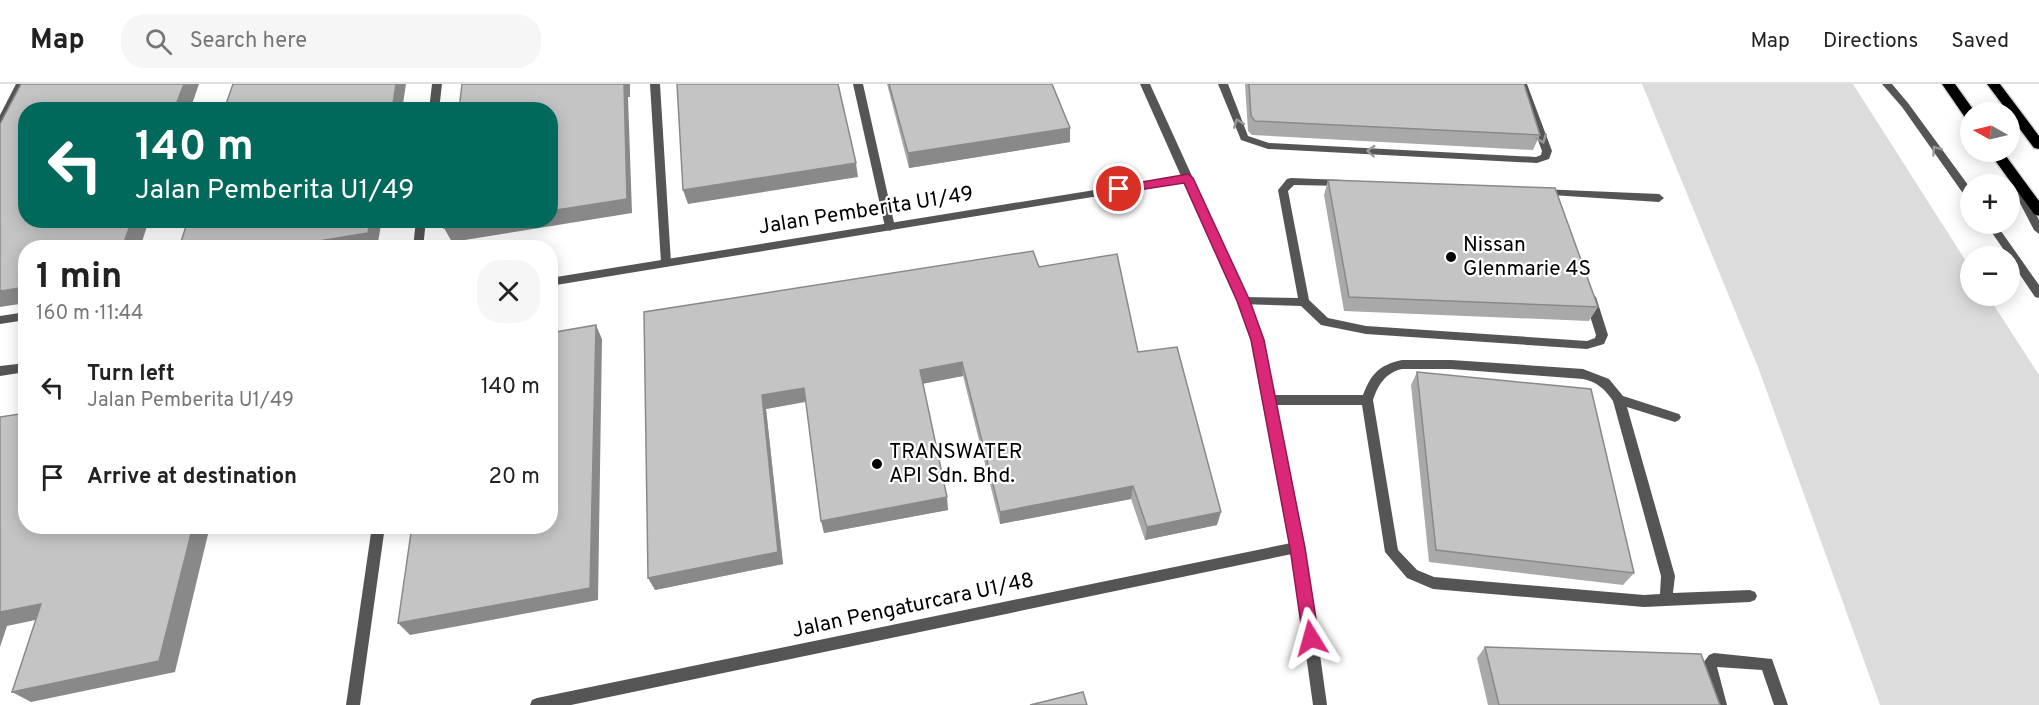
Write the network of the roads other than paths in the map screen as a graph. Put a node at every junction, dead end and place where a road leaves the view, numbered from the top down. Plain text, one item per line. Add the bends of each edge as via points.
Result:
1 (21, 84) edge
2 (437, 84) edge
3 (655, 84) edge
4 (858, 84) edge
5 (1145, 84) edge
6 (1223, 84) edge
7 (1522, 84) edge
8 (1887, 84) edge
9 (1948, 84) edge
10 (1993, 84) edge
11 (435, 102) edge
12 (1961, 102) edge
13 (0, 124) edge
14 (2039, 145) edge
15 (2003, 162) edge
16 (2004, 162) edge
17 (1188, 178) junction
18 (1960, 182) edge
19 (1359, 184) edge
20 (1532, 192) edge
21 (1659, 198) dead end
22 (2039, 211) edge
23 (890, 227) junction
24 (2039, 230) edge
25 (1998, 234) edge
26 (666, 263) junction
27 (1584, 280) edge
28 (558, 281) edge
29 (2039, 294) edge
30 (1244, 301) junction
31 (1304, 302) junction
32 (18, 317) edge
33 (0, 320) edge
34 (18, 368) edge
35 (0, 371) edge
36 (1269, 400) junction
37 (1367, 400) junction
38 (1619, 400) junction
39 (1675, 417) dead end
40 (378, 534) edge
41 (1298, 548) junction
42 (1750, 596) dead end
43 (1666, 600) junction
44 (353, 705) edge
45 (537, 705) edge
46 (1320, 705) edge
47 (1720, 705) edge
48 (1781, 705) edge

1 - 13 street
2 - 11 street
3 - 26 street
4 - 23 street
5 - 17 street
7 -> 6 street via 1547,151 1545,157 1537,160 1255,144 1244,138
18 -> 8 street
9 - 12 highway
10 - 14 highway
15 - 24 street
16 - 22 highway
17 - 23 street, Jalan Pemberita U1/49
17 - 30 street
19 - 31 street via 1291,181 1283,190
20 - 21 street via 1556,198
23 - 26 street, Jalan Pemberita U1/49
25 - 29 street
26 - 28 street, Jalan Pemberita U1/49
27 - 31 street via 1602,335 1600,342 1587,345 1366,330 1325,322
30 - 31 street
30 - 36 street via 1258,340
32 - 33 street
34 - 35 street
36 - 37 street
36 - 41 street
37 - 38 street via 1373,380 1392,366 1429,364 1600,377 1609,383
37 - 43 street via 1392,552 1412,574 1432,583 1644,602
38 - 39 street
38 - 43 street via 1668,576
40 - 44 street
41 - 45 street, Jalan Pengaturcara U1/48
41 - 46 street
42 - 43 street
47 - 48 street via 1708,666 1714,660 1767,664

